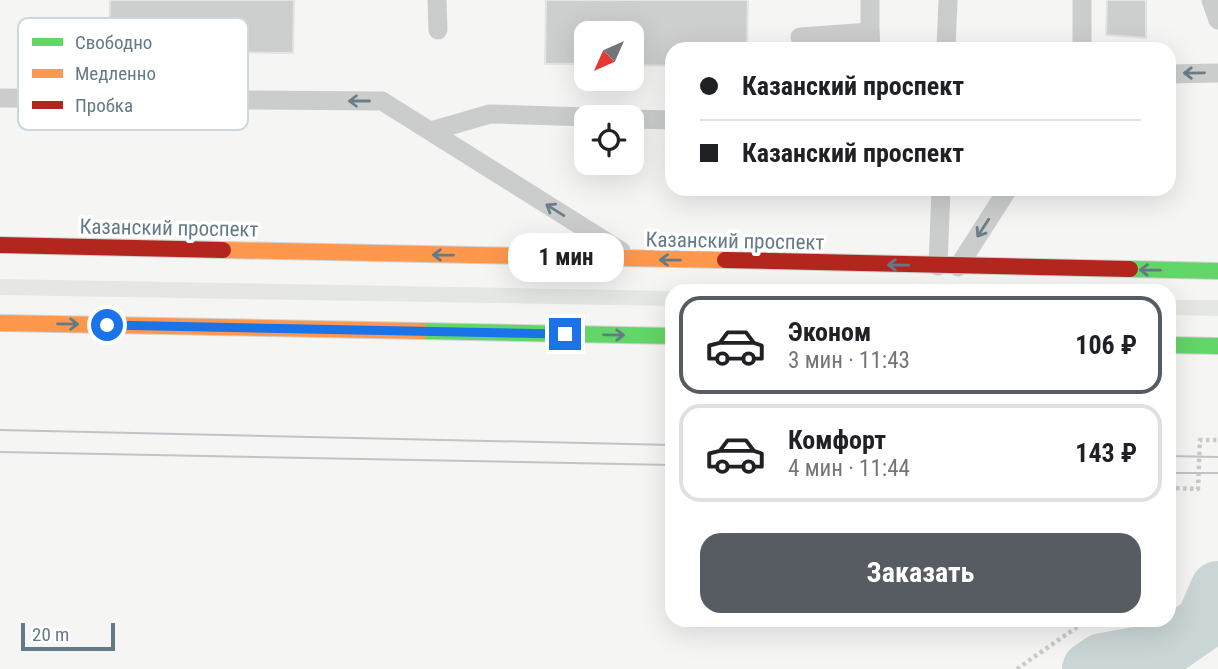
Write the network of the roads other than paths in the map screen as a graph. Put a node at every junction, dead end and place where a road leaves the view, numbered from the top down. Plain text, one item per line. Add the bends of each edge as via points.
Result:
1 (437, 0) edge
2 (870, 0) edge
3 (948, 0) edge
4 (1082, 0) edge
5 (1211, 0) edge
6 (1218, 20) edge
7 (438, 30) dead end
8 (800, 37) dead end
9 (870, 41) edge
10 (946, 42) edge
11 (1082, 42) edge
12 (1218, 73) edge
13 (1176, 74) edge
14 (0, 98) edge
15 (18, 98) edge
16 (248, 100) edge
17 (574, 117) edge
18 (644, 119) edge
19 (665, 120) edge
20 (431, 131) junction
21 (941, 196) edge
22 (1004, 196) edge
23 (0, 245) edge
24 (634, 259) junction
25 (938, 266) junction
26 (958, 267) junction
27 (1218, 271) edge
28 (0, 323) edge
29 (665, 336) edge
30 (1176, 345) edge
31 (1218, 346) edge

1 - 7 lane
2 - 9 lane
3 - 10 lane
4 - 11 lane
5 - 6 lane
8 - 9 lane
12 -> 13 lane
15 -> 14 lane
20 -> 16 lane via 382,101
17 - 20 lane via 490,114
18 - 19 lane
24 -> 20 lane
21 - 25 lane
22 -> 26 lane
24 -> 23 main road, Казанский проспект
25 -> 24 main road, Казанский проспект
25 - 26 main road, Казанский проспект
27 -> 26 main road, Казанский проспект
28 -> 29 main road
30 - 31 main road

